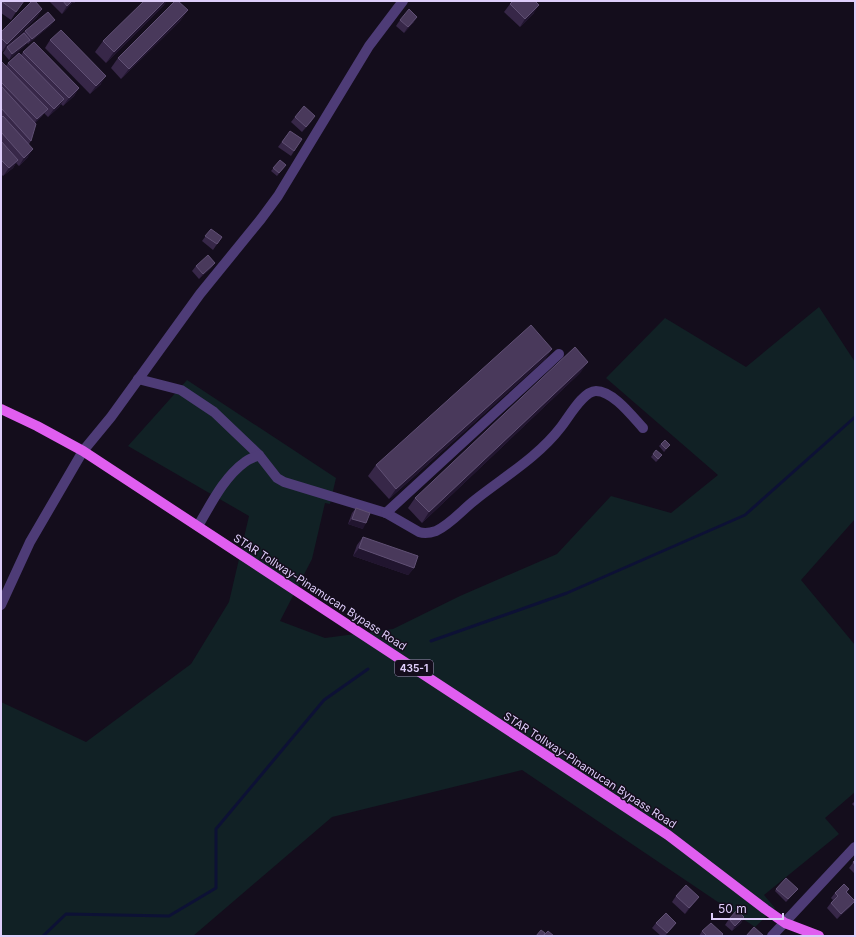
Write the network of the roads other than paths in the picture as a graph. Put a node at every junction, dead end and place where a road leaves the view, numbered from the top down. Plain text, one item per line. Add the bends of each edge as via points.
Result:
1 (403, 1) edge
2 (559, 354) dead end
3 (138, 379) junction
4 (1, 409) edge
5 (643, 428) dead end
6 (83, 451) junction
7 (259, 455) junction
8 (386, 513) junction
9 (198, 526) junction
10 (1, 605) edge
11 (855, 847) edge
12 (785, 922) junction
13 (772, 936) edge
14 (819, 936) edge

1 - 3 street via 369,46 278,196 200,294
2 - 8 street
3 - 6 street
3 - 7 street via 181,390 214,412
4 - 6 main road, STAR Tollway-Pinamucan Bypass Road / 435-1
5 - 8 street via 615,399 603,392 593,391 584,396 560,429 541,448 442,527 424,534
6 - 9 main road, STAR Tollway-Pinamucan Bypass Road / 435-1
6 - 10 street via 30,542
7 - 8 street via 284,482
7 - 9 street via 246,461 234,472
9 - 12 main road, STAR Tollway-Pinamucan Bypass Road / 435-1 via 668,835
11 - 12 street
12 - 13 street
12 - 14 main road, STAR Tollway-Pinamucan Bypass Road / 435-1

